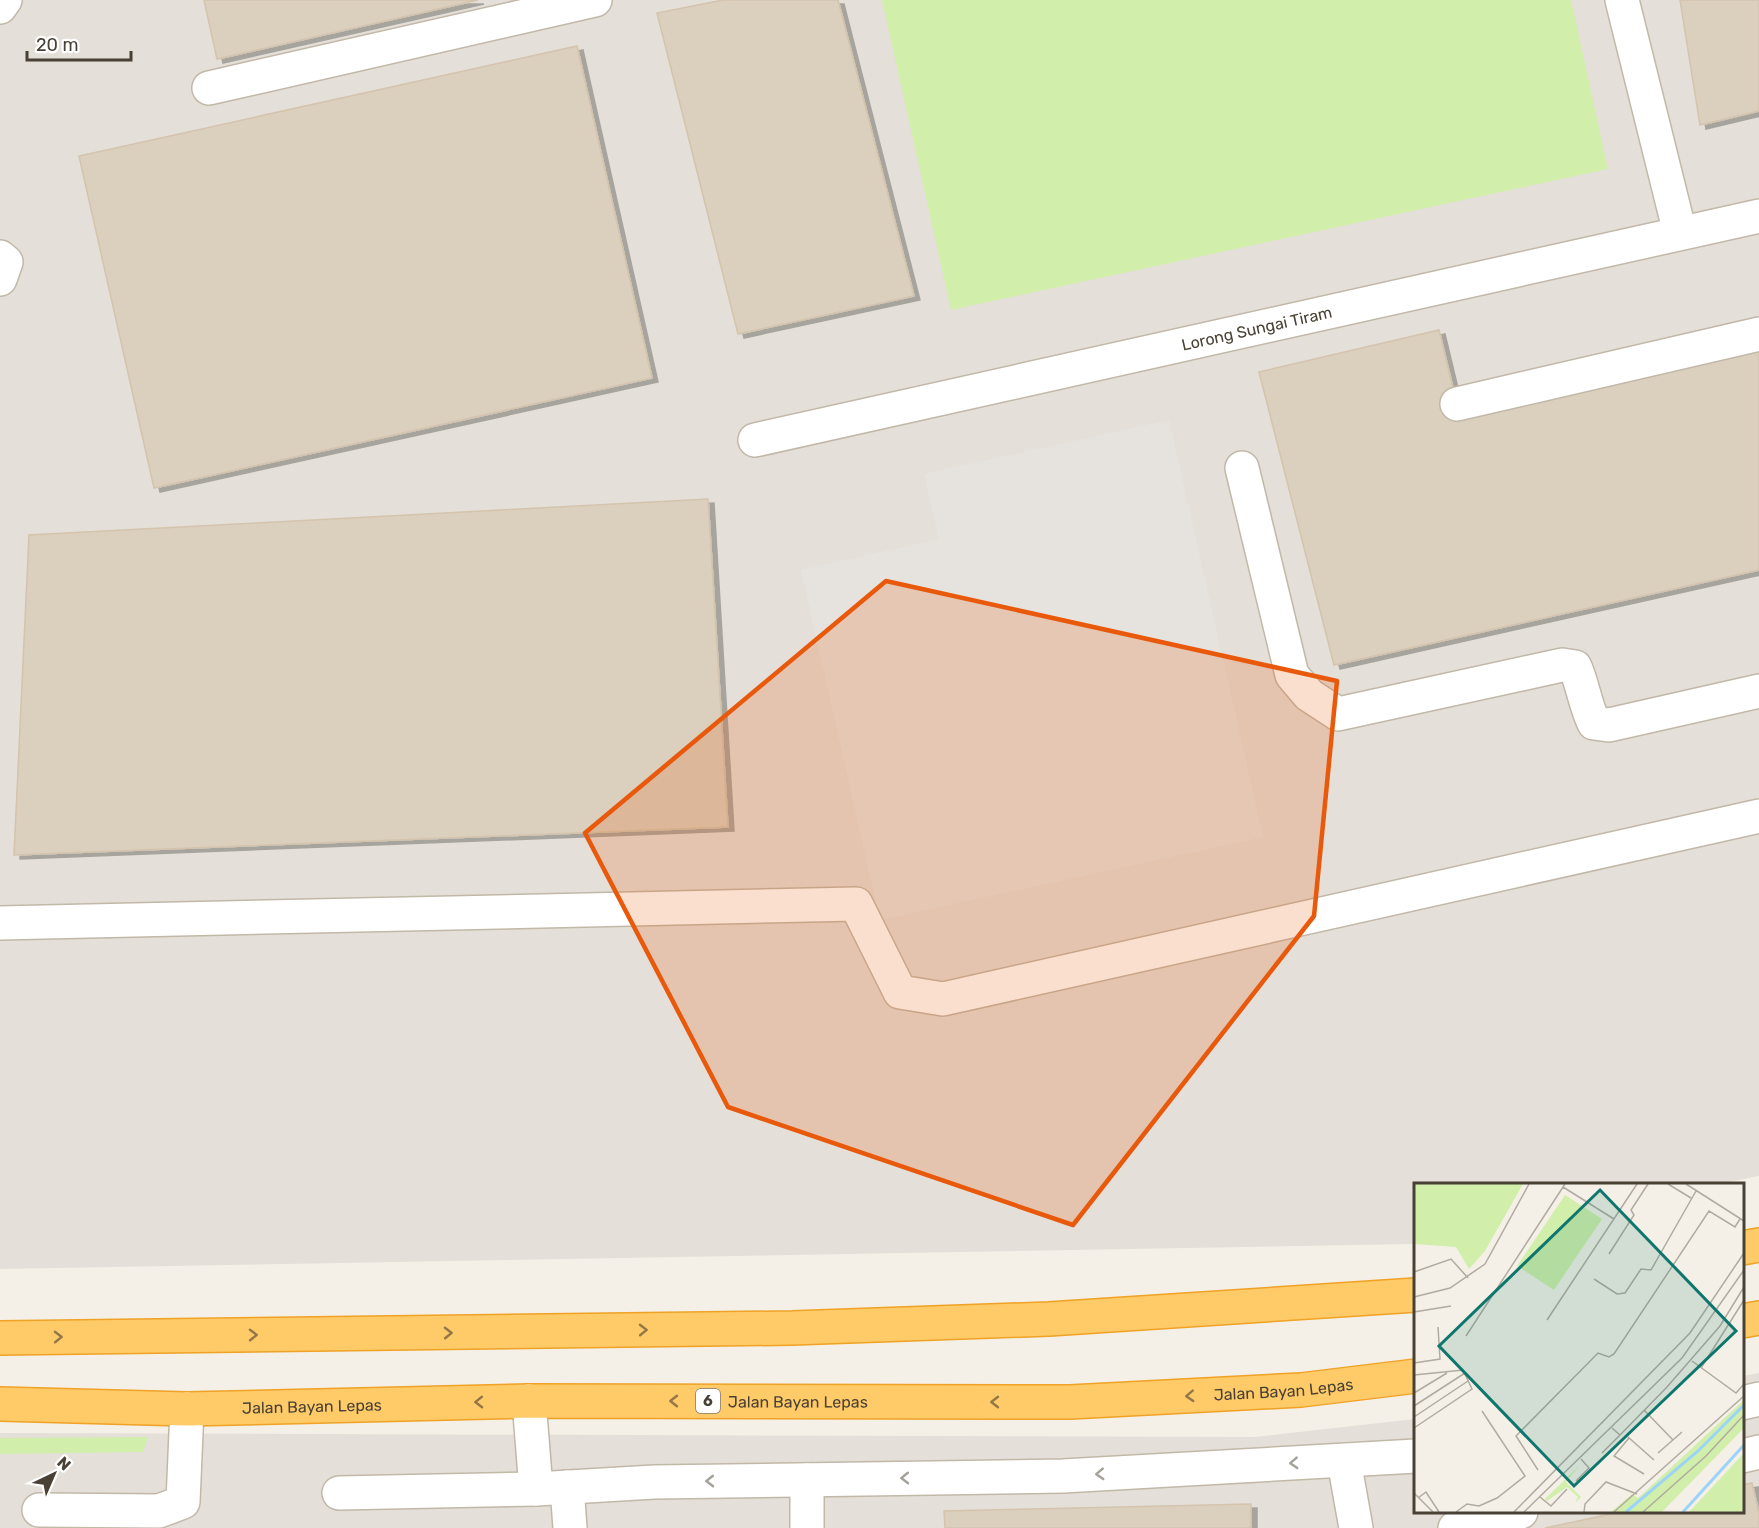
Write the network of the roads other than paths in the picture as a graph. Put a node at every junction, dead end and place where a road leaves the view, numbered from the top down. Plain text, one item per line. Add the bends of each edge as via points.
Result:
1 (5, 0) edge
2 (595, 0) edge
3 (1622, 0) edge
4 (0, 7) edge
5 (209, 88) dead end
6 (1759, 216) edge
7 (1680, 233) junction
8 (0, 257) edge
9 (0, 279) edge
10 (1759, 334) edge
11 (1457, 405) dead end
12 (755, 440) dead end
13 (1242, 468) dead end
14 (1759, 691) edge
15 (1759, 816) edge
16 (0, 924) edge
17 (1759, 1245) edge
18 (1744, 1248) edge
19 (1414, 1295) edge
20 (1759, 1318) edge
21 (1744, 1322) edge
22 (0, 1338) edge
23 (1414, 1376) edge
24 (1759, 1399) edge
25 (529, 1401) junction
26 (1744, 1403) edge
27 (0, 1404) edge
28 (188, 1409) junction
29 (1759, 1452) edge
30 (1414, 1456) edge
31 (1744, 1456) edge
32 (1344, 1461) junction
33 (807, 1480) junction
34 (551, 1488) junction
35 (339, 1493) dead end
36 (39, 1510) dead end
37 (1517, 1513) edge
38 (570, 1528) edge
39 (807, 1528) edge
40 (1356, 1528) edge
41 (1455, 1528) edge

1 - 4 street
2 - 5 street
3 - 7 street
6 - 7 street, Lorong Sungai Tiram
7 - 12 street, Lorong Sungai Tiram
8 - 9 street via 6,262
10 - 11 street
13 - 14 street via 1292,675 1308,695 1338,714 1562,664 1575,667 1594,723 1609,725
15 - 16 street via 943,999 900,992 856,904
17 - 18 highway
22 -> 19 highway via 804,1327 1049,1319
20 - 21 highway
23 -> 25 highway, Jalan Bayan Lepas / 6 via 1301,1390 1070,1402
24 - 26 street
25 -> 28 highway, Jalan Bayan Lepas / 6
25 - 34 street
27 - 28 highway, Jalan Bayan Lepas / 6
28 - 36 street via 183,1502 159,1511
29 - 31 street
30 - 32 street
32 -> 33 street via 1063,1476
32 - 40 street
33 -> 34 street
33 - 39 street
34 - 35 street
34 - 38 street
37 - 41 street

